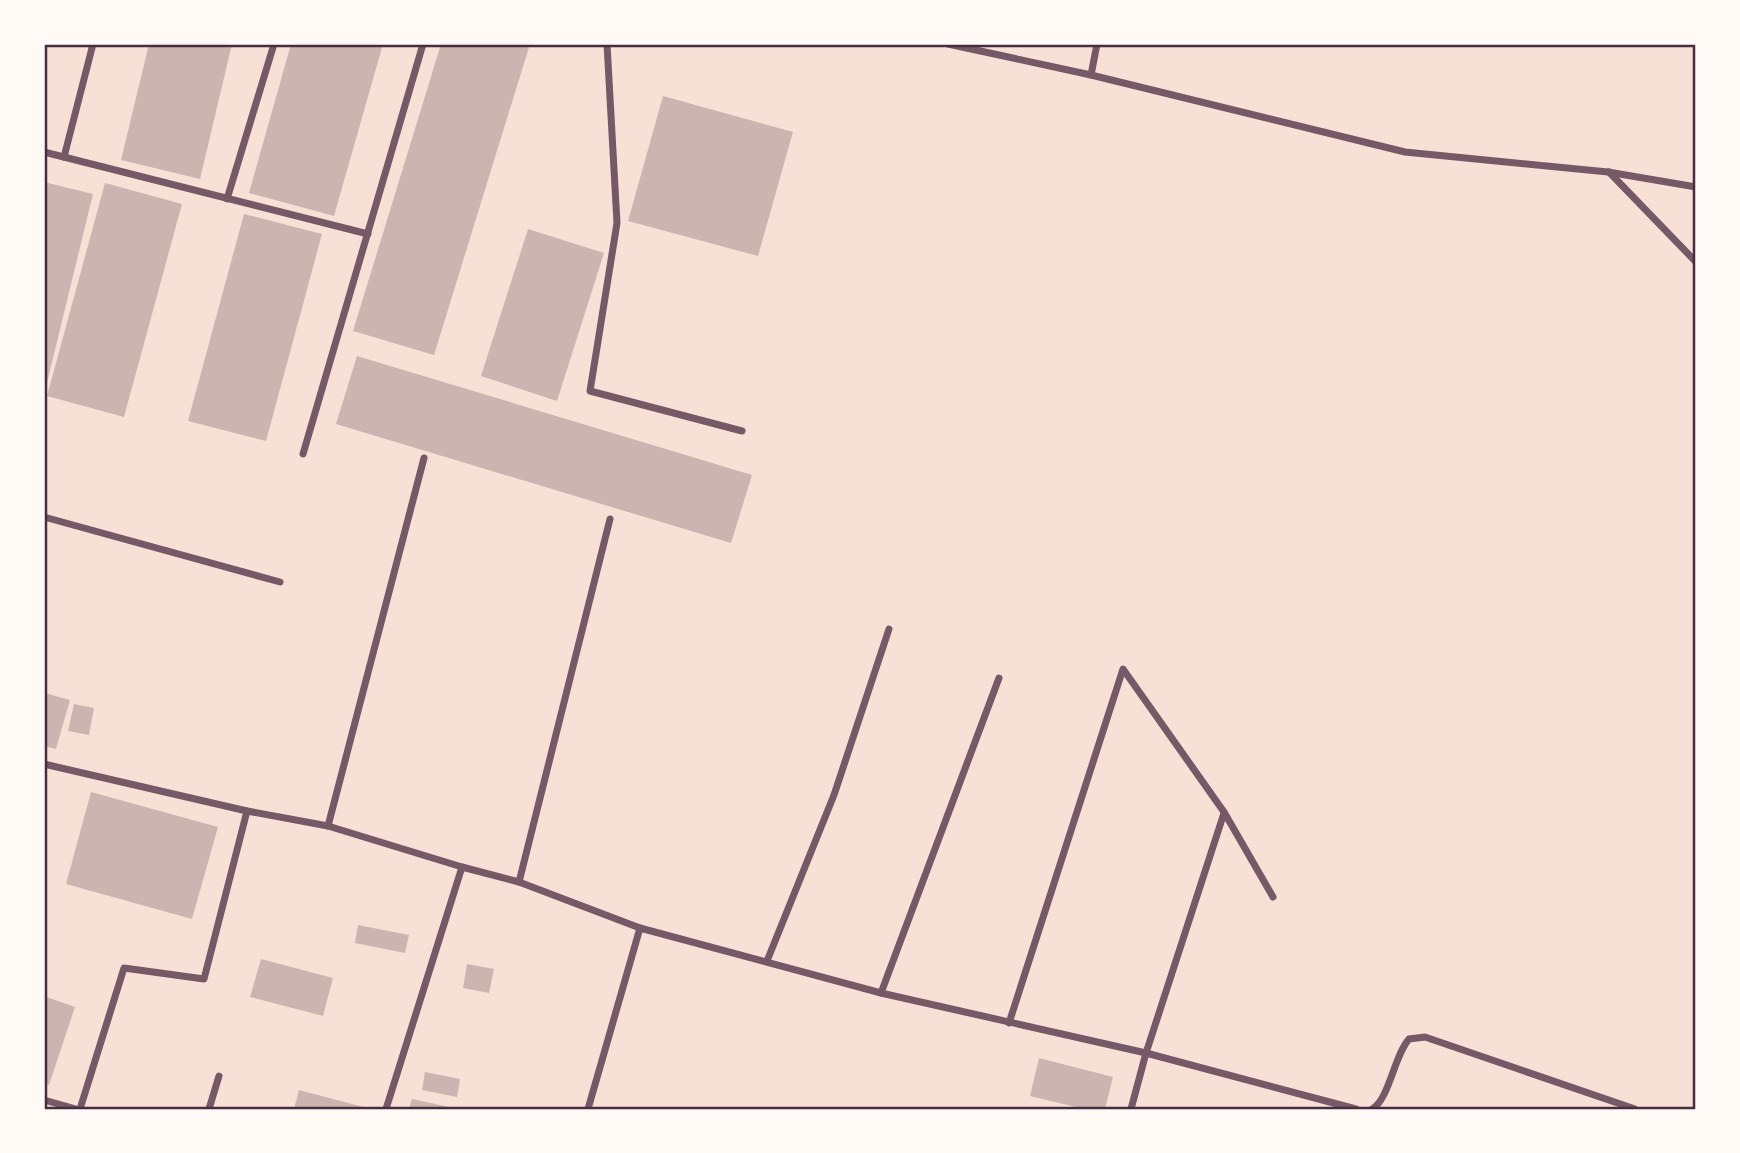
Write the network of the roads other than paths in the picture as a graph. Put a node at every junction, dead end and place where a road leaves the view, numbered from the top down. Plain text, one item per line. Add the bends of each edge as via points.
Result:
1 (93, 44) edge
2 (274, 44) edge
3 (423, 44) edge
4 (607, 44) edge
5 (948, 44) edge
6 (1097, 44) edge
7 (1091, 75) junction
8 (44, 152) edge
9 (64, 158) junction
10 (1608, 172) junction
11 (1696, 187) edge
12 (227, 199) junction
13 (368, 234) junction
14 (1696, 262) edge
15 (742, 431) dead end
16 (303, 454) dead end
17 (424, 458) dead end
18 (44, 517) edge
19 (610, 519) dead end
20 (280, 582) dead end
21 (889, 629) dead end
22 (999, 678) dead end
23 (44, 764) edge
24 (247, 811) junction
25 (1224, 812) junction
26 (328, 826) junction
27 (462, 867) junction
28 (519, 882) junction
29 (1273, 897) dead end
30 (640, 928) junction
31 (767, 961) junction
32 (881, 993) junction
33 (1009, 1023) junction
34 (1146, 1053) junction
35 (219, 1076) dead end
36 (44, 1100) edge
37 (78, 1109) edge
38 (209, 1109) edge
39 (386, 1109) edge
40 (588, 1109) edge
41 (1131, 1109) edge
42 (1356, 1109) edge
43 (1371, 1109) edge
44 (1634, 1109) edge

1 - 9 street
2 - 12 street
3 - 13 street
4 - 15 street via 617,223 590,391
5 - 7 street
6 - 7 street
7 - 10 street via 1405,152
8 - 9 street
9 - 12 street
10 - 11 street
10 - 14 street
12 - 13 street
13 - 16 street
17 - 26 street
18 - 20 street
19 - 28 street
21 - 31 street via 834,795
22 - 32 street
23 - 24 street
24 - 26 street
24 - 37 street via 204,979 124,968
25 - 29 street
25 - 33 street via 1122,669
25 - 34 street
26 - 27 street
27 - 28 street
27 - 39 street
28 - 30 street
30 - 31 street
30 - 40 street
31 - 32 street
32 - 33 street
33 - 34 street
34 - 41 street
34 - 42 street
35 - 38 street
36 - 37 street
43 - 44 street via 1381,1101 1401,1048 1409,1038 1425,1037

